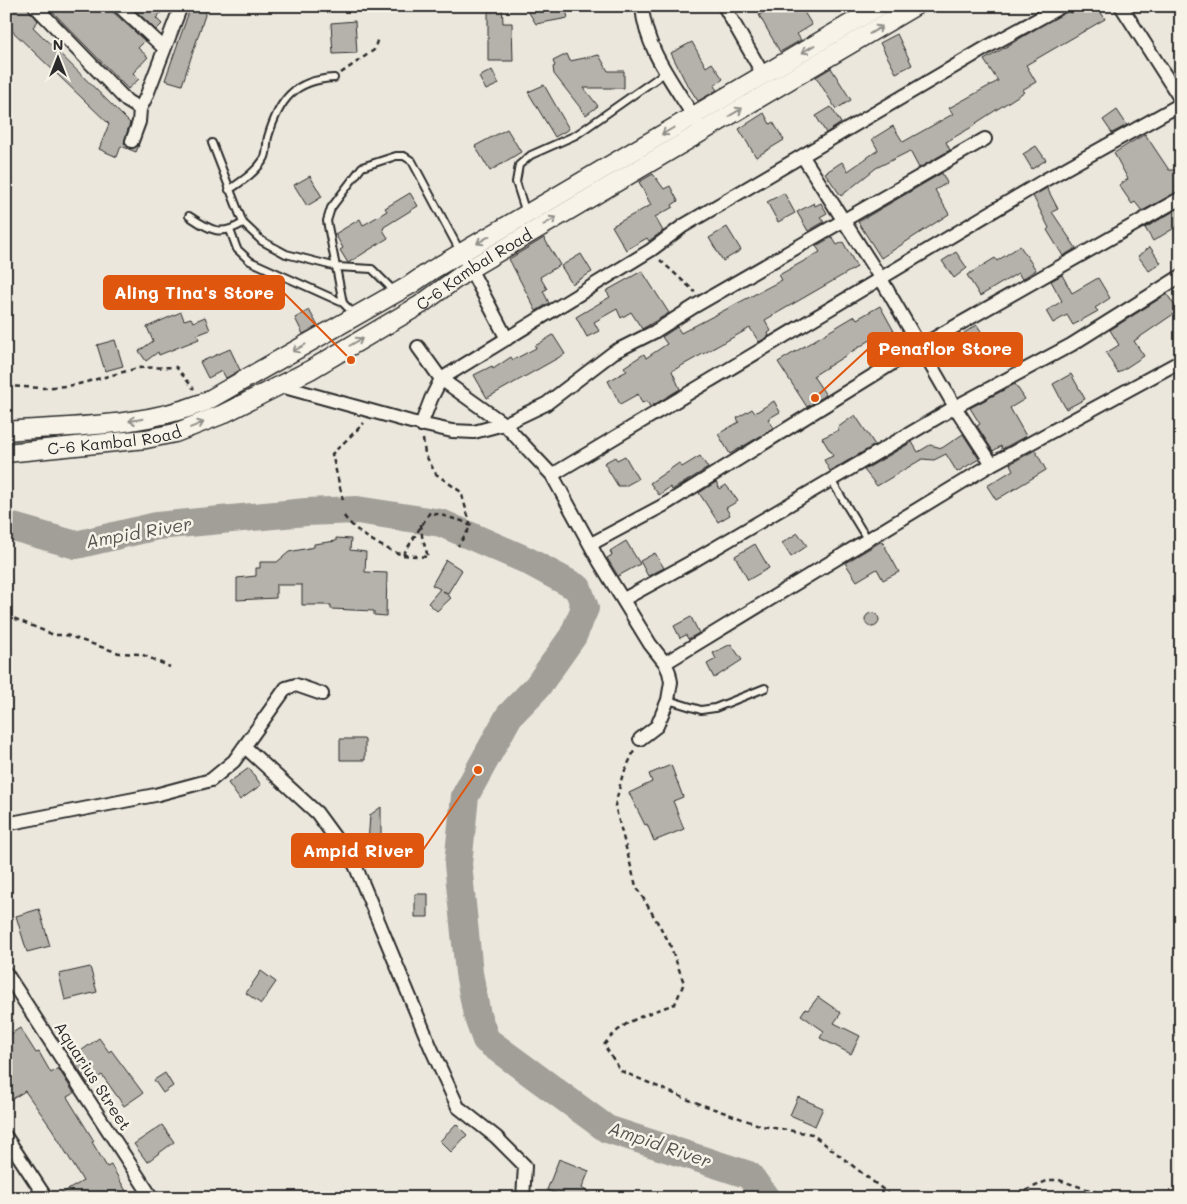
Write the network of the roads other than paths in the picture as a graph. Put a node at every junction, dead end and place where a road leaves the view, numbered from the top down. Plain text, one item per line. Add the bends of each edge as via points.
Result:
1 (35, 6) edge
2 (119, 6) edge
3 (181, 6) edge
4 (642, 6) edge
5 (724, 6) edge
6 (916, 6) edge
7 (1062, 6) edge
8 (1121, 6) edge
9 (874, 8) edge
10 (164, 48) junction
11 (666, 72) junction
12 (764, 76) junction
13 (334, 78) road end
14 (1181, 100) edge
15 (1181, 104) edge
16 (140, 109) junction
17 (694, 116) junction
18 (703, 132) junction
19 (984, 139) dead end
20 (132, 141) dead end
21 (212, 144) dead end
22 (803, 157) junction
23 (230, 190) junction
24 (1181, 198) edge
25 (526, 214) junction
26 (189, 216) dead end
27 (845, 221) junction
28 (243, 222) junction
29 (230, 230) junction
30 (461, 253) junction
31 (337, 266) junction
32 (470, 268) junction
33 (1181, 276) edge
34 (881, 279) junction
35 (396, 293) junction
36 (343, 303) junction
37 (357, 316) junction
38 (507, 339) junction
39 (418, 347) dead end
40 (919, 347) junction
41 (1181, 361) edge
42 (441, 379) junction
43 (277, 385) junction
44 (955, 407) junction
45 (504, 424) junction
46 (421, 425) junction
47 (8, 431) edge
48 (9, 453) edge
49 (992, 464) junction
50 (552, 475) junction
51 (831, 480) junction
52 (867, 539) junction
53 (590, 544) junction
54 (624, 599) junction
55 (665, 663) junction
56 (765, 688) dead end
57 (322, 694) dead end
58 (668, 700) junction
59 (640, 739) road end
60 (245, 746) junction
61 (6, 824) edge
62 (6, 973) edge
63 (6, 1137) edge
64 (46, 1198) edge
65 (152, 1198) edge
66 (523, 1198) edge

1 - 16 street via 127,101
2 - 10 street
3 - 10 street
4 - 11 street via 646,34
5 - 12 street
18 -> 6 main road, C-6 Kambal Road
7 - 22 street
8 - 14 street
9 -> 12 main road, C-6 Kambal Road
10 - 16 street
11 - 17 street
11 - 25 lane via 576,135 531,155 520,165 516,182
12 - 17 main road, C-6 Kambal Road
13 - 23 lane via 304,83 285,97 273,123 265,157 253,173
15 - 34 street via 1045,180
16 - 20 street
17 - 18 street
17 -> 25 main road, C-6 Kambal Road
32 -> 18 main road, C-6 Kambal Road
19 - 27 street
21 - 23 lane
22 - 27 street
22 - 38 street via 683,226 651,250
23 - 28 lane
24 - 40 street
25 -> 30 main road, C-6 Kambal Road
26 - 29 lane via 210,230
27 - 34 street
27 - 45 street via 614,352 546,404
28 - 29 lane
28 - 31 lane via 273,248
29 - 36 lane via 237,249 250,261
30 - 31 lane via 412,161 396,156 362,166 331,208 328,227
30 - 32 street
30 - 35 main road, C-6 Kambal Road
31 - 35 lane via 372,269
31 - 36 lane
32 - 38 street
43 -> 32 main road, C-6 Kambal Road via 310,370 420,305
33 - 44 street via 1071,345
34 - 40 street
34 - 50 street
35 - 37 main road, C-6 Kambal Road
36 - 37 lane
37 -> 47 main road, C-6 Kambal Road via 205,402 183,411 132,421
38 - 42 street
39 - 42 street
40 - 44 street
40 - 53 street via 664,505
41 - 49 street
42 - 45 street
42 - 46 street
43 - 46 street
48 -> 43 main road, C-6 Kambal Road via 175,433 221,415
44 - 49 street
44 - 51 street
45 - 46 street via 474,432
45 - 50 street
49 - 52 street
50 - 53 street
51 - 52 lane
51 - 54 street
52 - 55 street
53 - 54 street
54 - 55 street
55 - 58 street via 671,682
56 - 58 lane via 715,708 701,710
57 - 60 street via 296,685 286,688
58 - 59 street via 657,726
60 - 61 street via 234,761 211,780 155,795
60 - 66 street via 317,813 355,865 458,1107 525,1166
62 - 65 street, Aquarius Street
63 - 64 street

